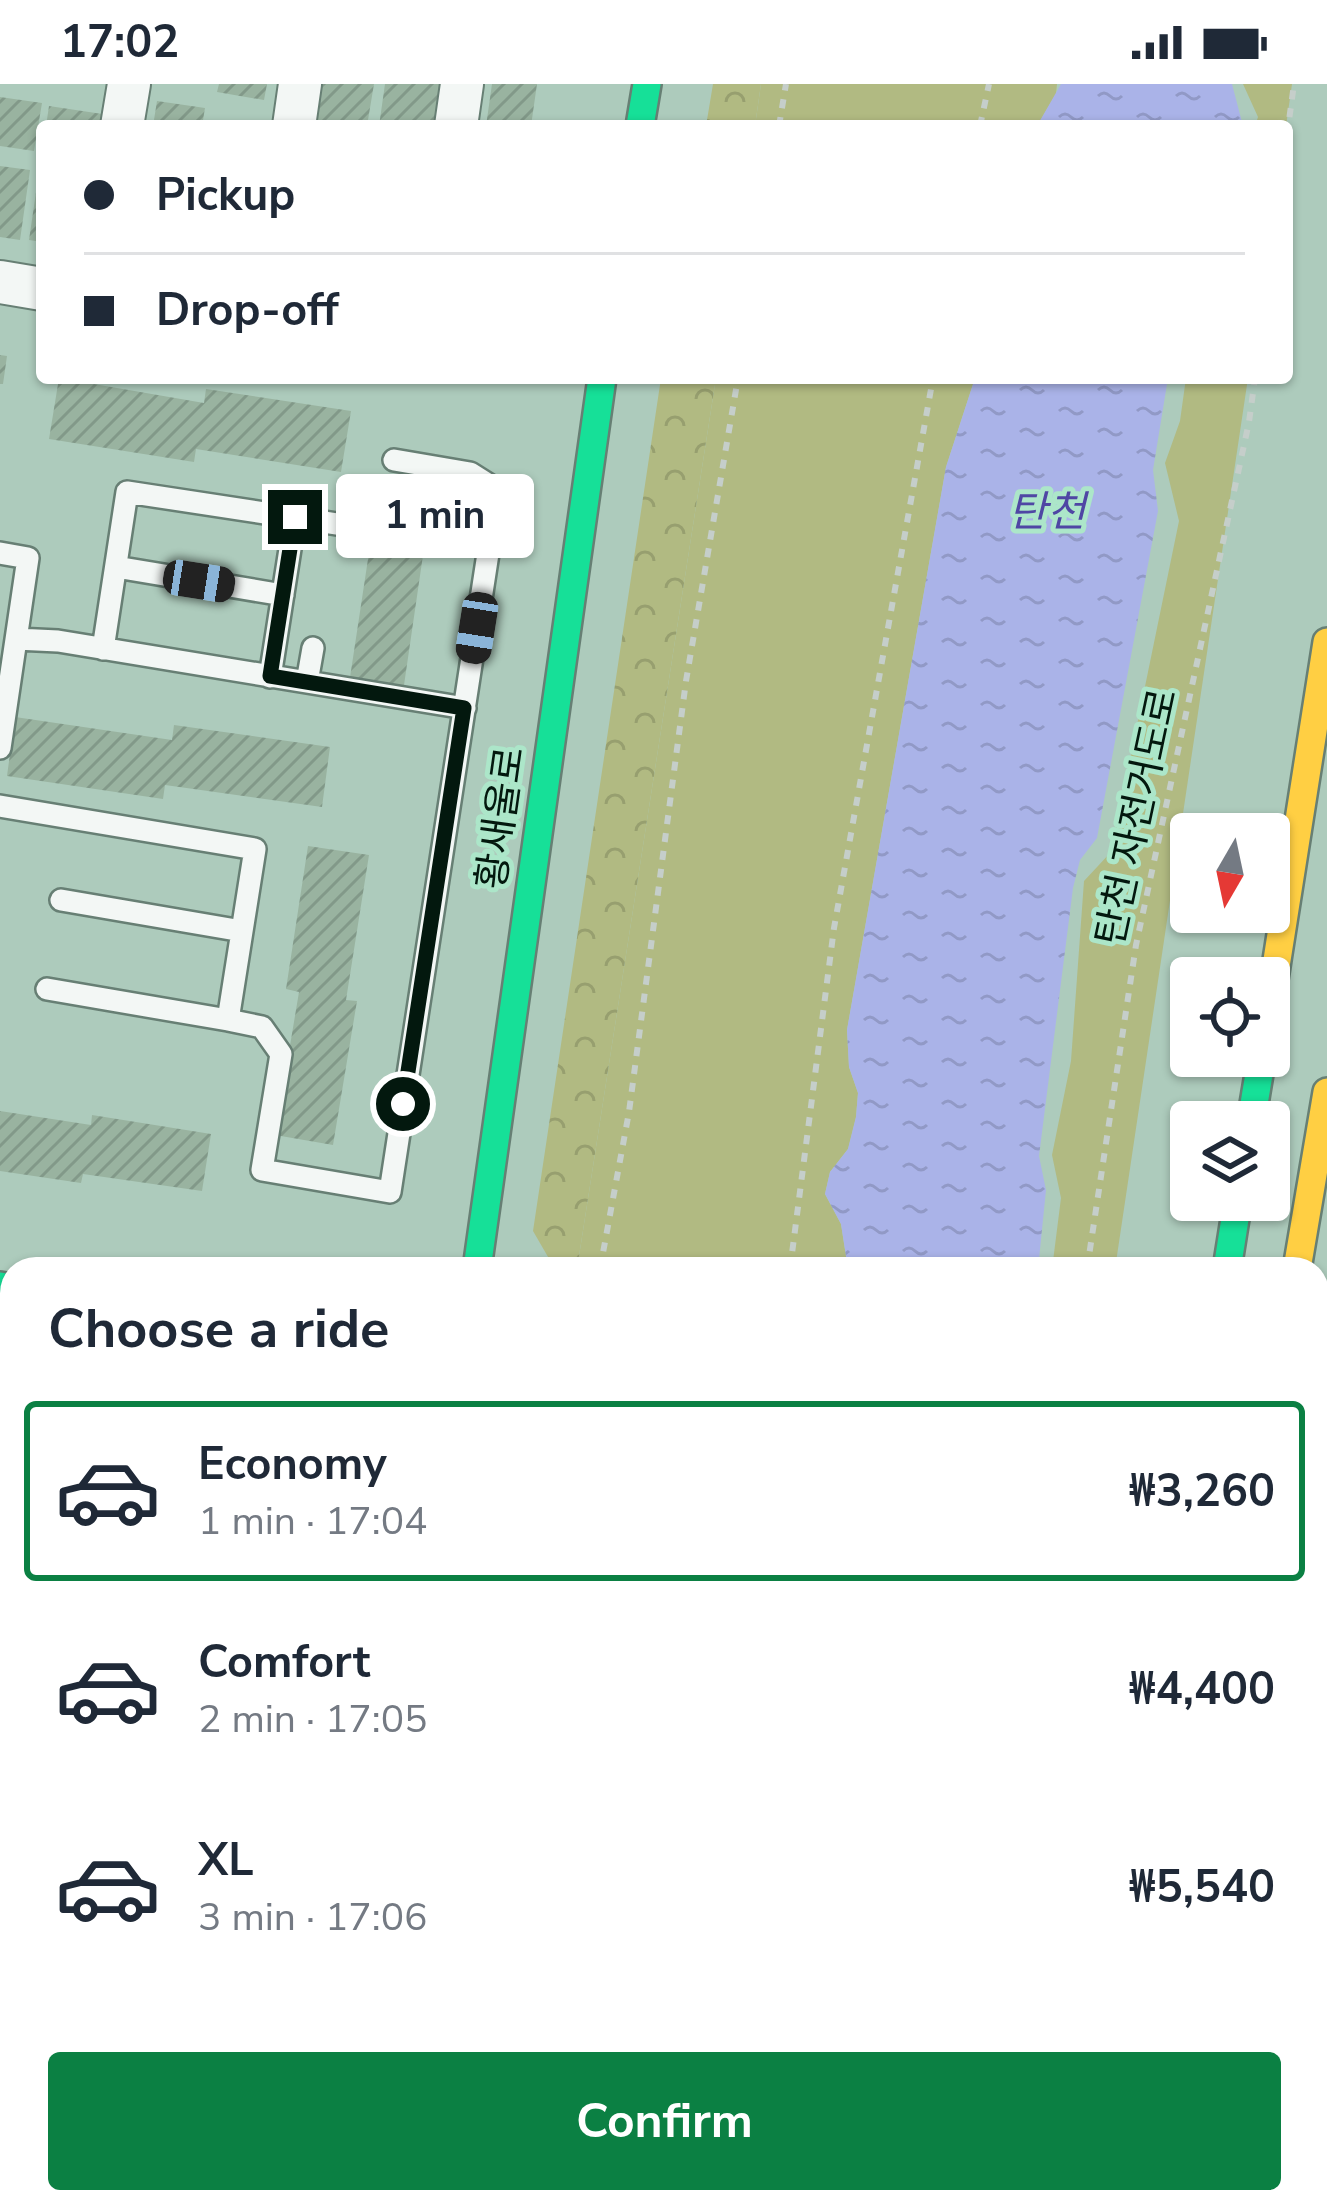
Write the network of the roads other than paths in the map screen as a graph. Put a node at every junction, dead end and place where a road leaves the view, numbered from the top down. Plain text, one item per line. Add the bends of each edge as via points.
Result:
1 (129, 84) edge
2 (300, 84) edge
3 (462, 84) edge
4 (647, 84) edge
5 (123, 120) edge
6 (294, 120) edge
7 (456, 120) edge
8 (641, 120) edge
9 (0, 282) edge
10 (36, 288) edge
11 (601, 384) edge
12 (394, 460) dead end
13 (295, 517) junction
14 (350, 526) dead end
15 (0, 553) edge
16 (116, 567) junction
17 (283, 595) junction
18 (16, 639) junction
19 (1327, 642) edge
20 (314, 648) dead end
21 (103, 650) junction
22 (270, 676) junction
23 (308, 682) junction
24 (464, 708) junction
25 (0, 748) edge
26 (0, 806) edge
27 (61, 901) dead end
28 (242, 932) junction
29 (1277, 957) edge
30 (47, 989) dead end
31 (228, 1020) junction
32 (1327, 1091) edge
33 (1235, 1221) edge
34 (479, 1257) edge
35 (1229, 1257) edge
36 (1299, 1257) edge

1 - 5 street
2 - 6 street
3 - 7 street
4 - 8 main road
9 - 10 street
11 - 34 main road, 황새울로
12 - 24 lane via 470,473 489,485 495,508
13 - 14 lane
13 - 16 lane via 128,492
13 - 17 lane
15 - 18 lane via 28,558
16 - 17 lane
16 - 21 lane
17 - 22 lane
18 - 21 lane
18 - 25 lane
19 - 29 main road
20 - 23 lane
21 - 22 lane
22 - 23 lane
23 - 24 lane
24 - 31 lane via 390,1192 262,1170 281,1054 262,1027
26 - 28 lane via 255,849
27 - 28 lane
28 - 31 lane
30 - 31 lane
32 - 36 main road
33 - 35 main road

